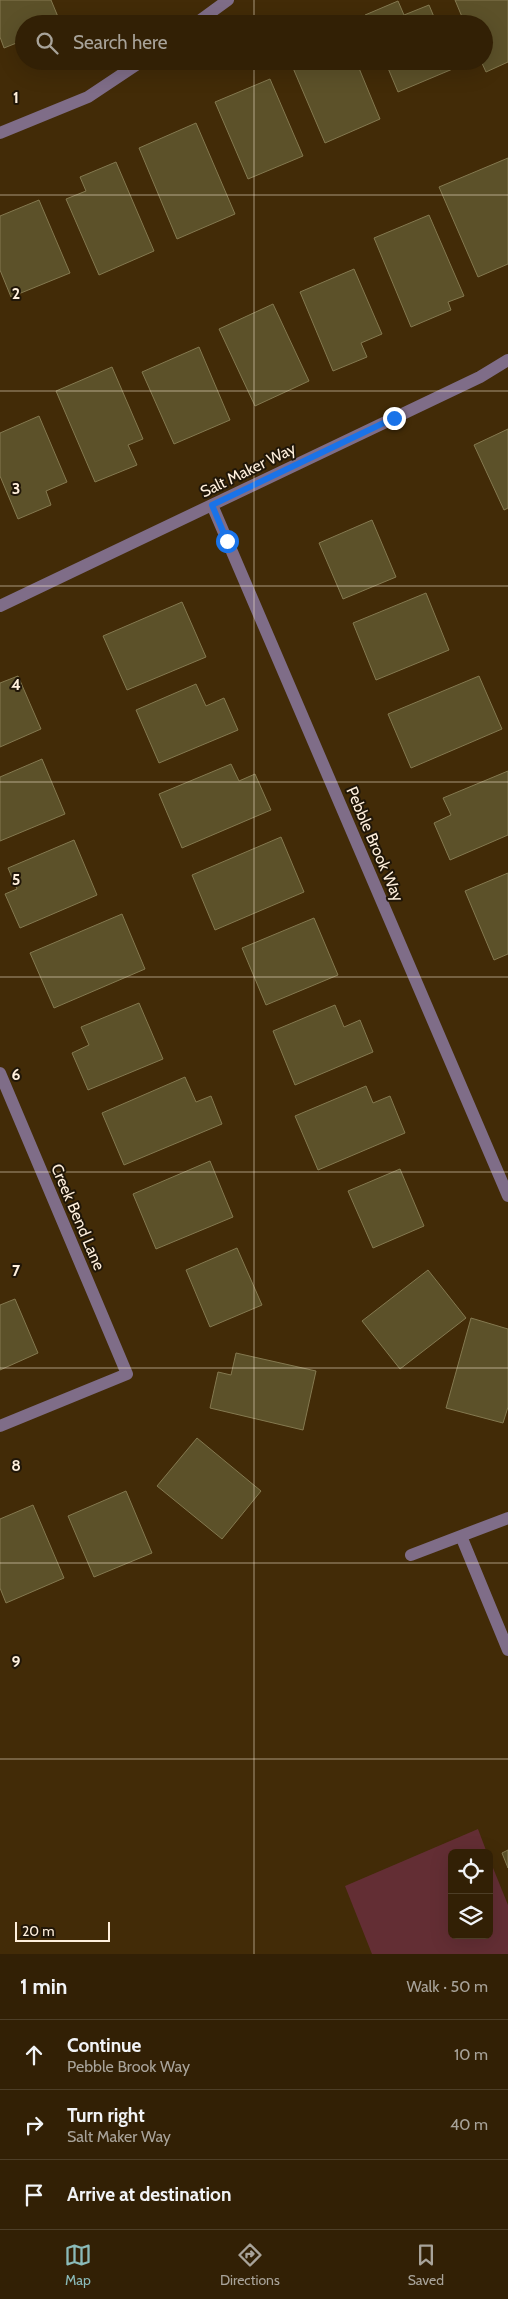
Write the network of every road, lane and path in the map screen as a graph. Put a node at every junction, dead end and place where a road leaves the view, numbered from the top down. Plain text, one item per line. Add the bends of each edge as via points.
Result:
1 (228, 0) edge
2 (207, 15) edge
3 (129, 70) edge
4 (0, 133) edge
5 (508, 360) edge
6 (212, 505) junction
7 (0, 606) edge
8 (0, 1073) edge
9 (508, 1196) edge
10 (0, 1426) edge
11 (508, 1518) edge
12 (461, 1536) junction
13 (411, 1555) dead end
14 (508, 1650) edge

1 - 2 street
3 - 4 street via 88,98
5 - 6 street, Salt Maker Way via 480,377
6 - 7 street, Salt Maker Way
6 - 9 street, Pebble Brook Way
8 - 10 street, Creek Bend Lane via 127,1374
11 - 12 street
12 - 13 street
12 - 14 street

